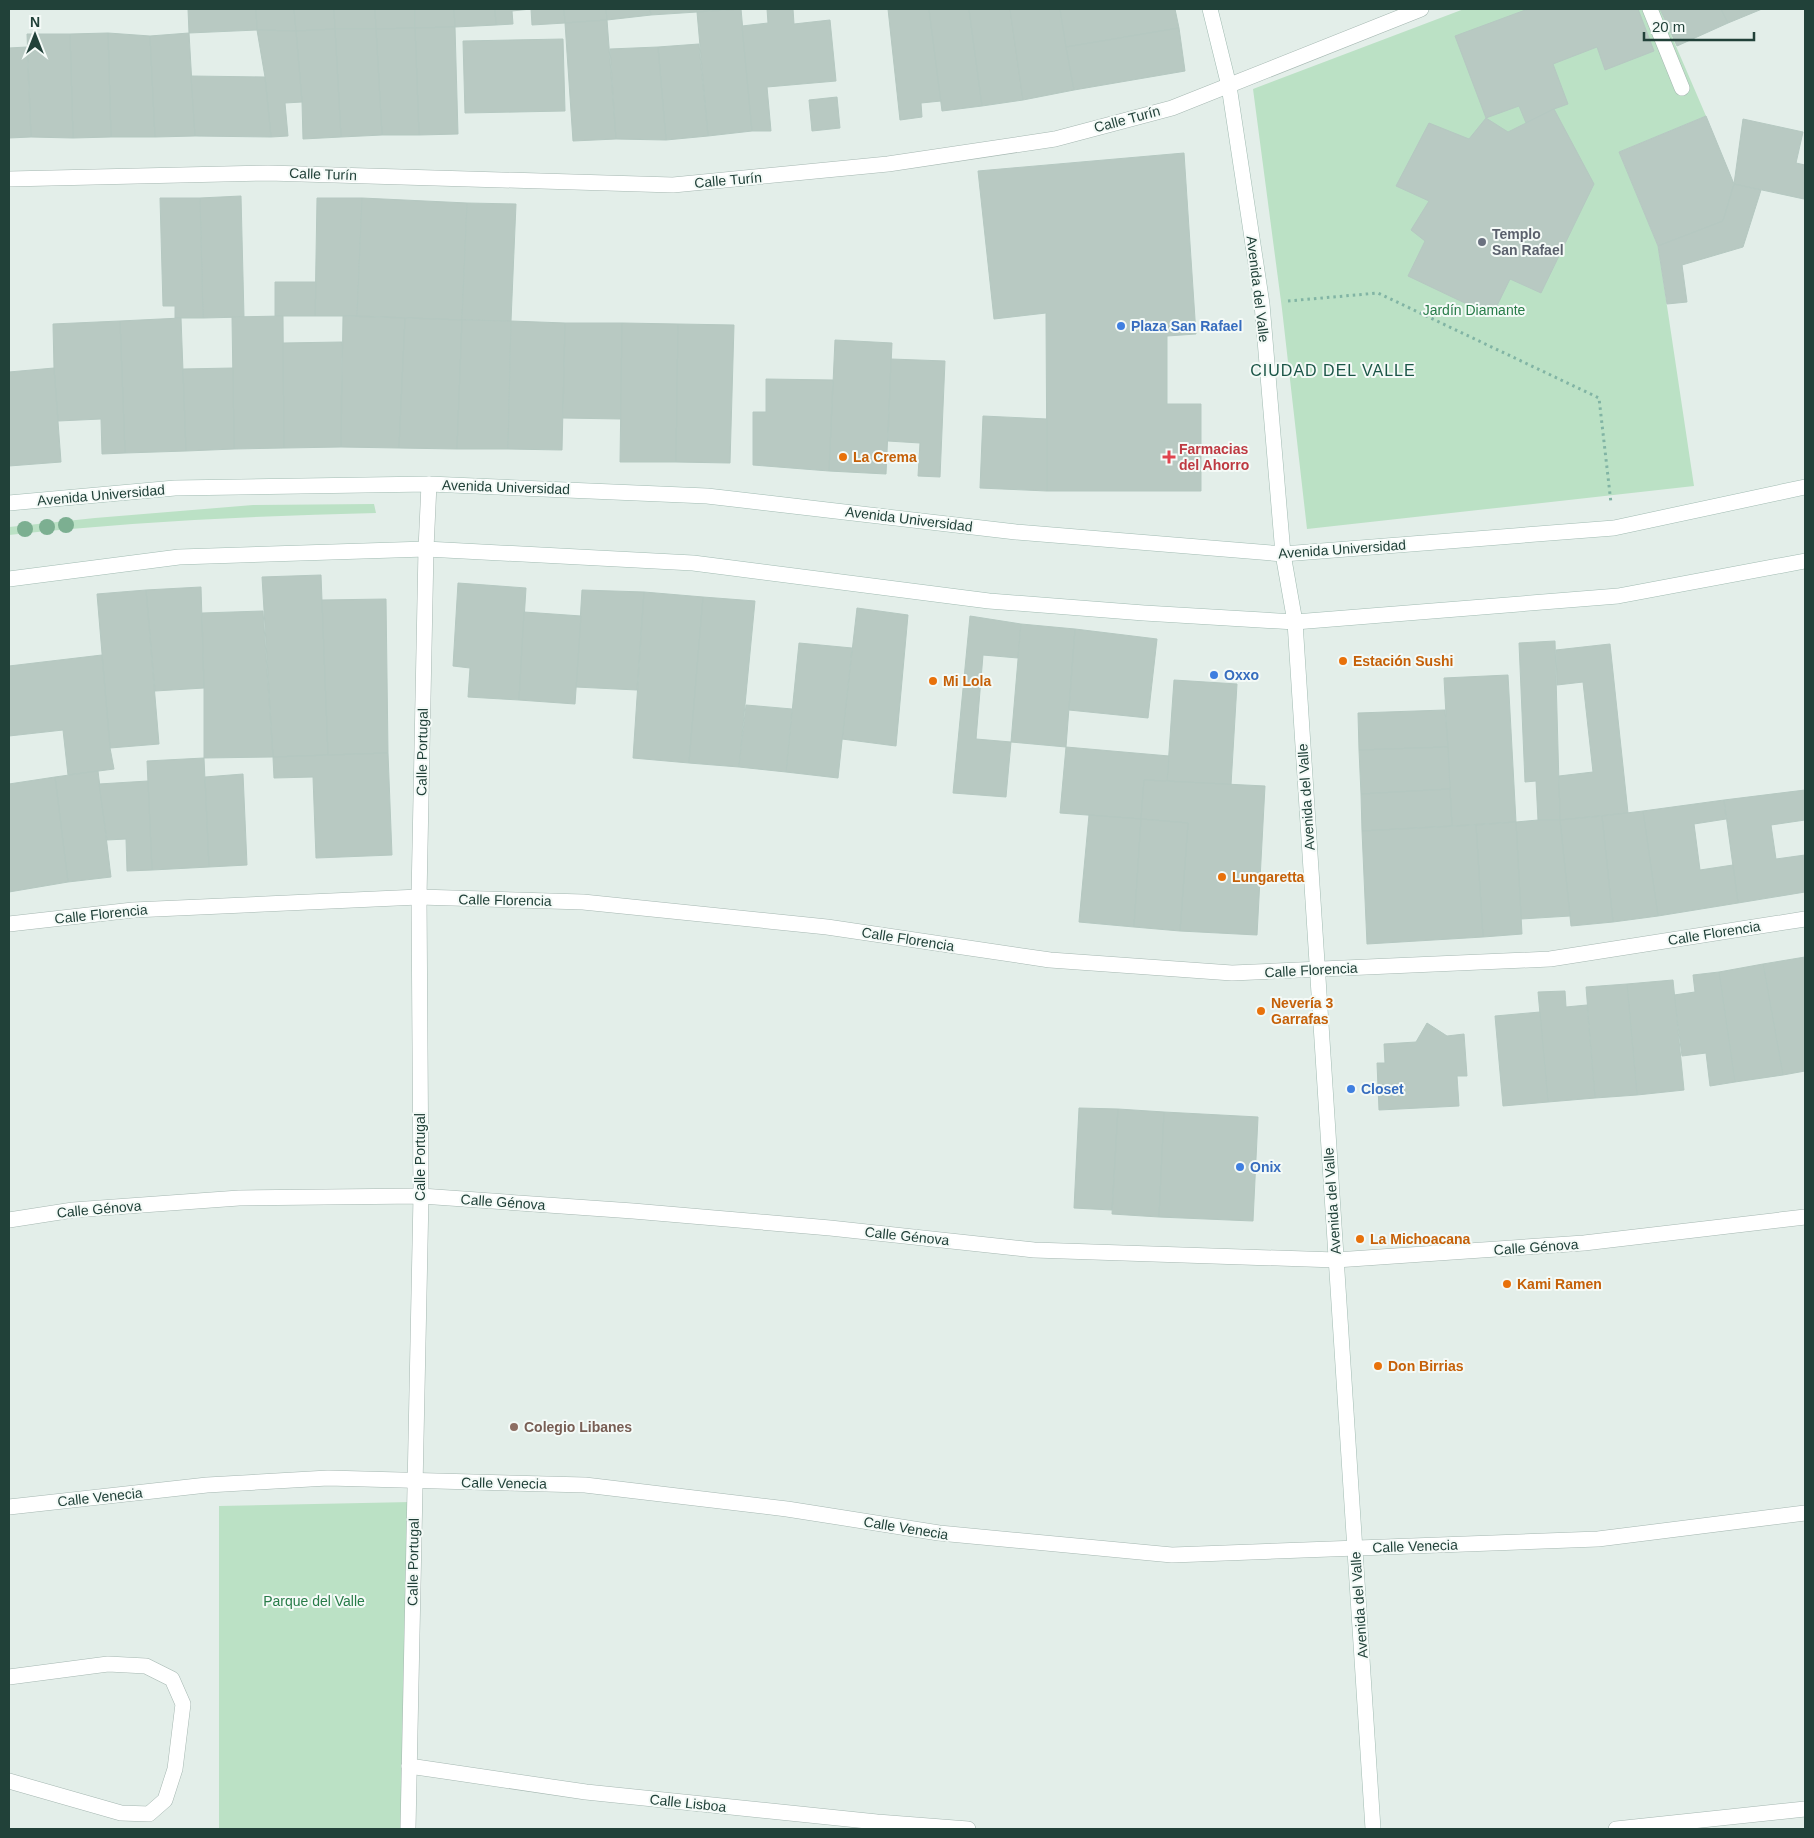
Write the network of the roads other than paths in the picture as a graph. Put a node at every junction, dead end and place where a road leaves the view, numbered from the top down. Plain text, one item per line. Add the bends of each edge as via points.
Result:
1 (1210, 9) edge
2 (1421, 9) edge
3 (1650, 9) edge
4 (1229, 86) junction
5 (1682, 88) dead end
6 (9, 179) edge
7 (429, 484) junction
8 (1805, 487) edge
9 (9, 503) edge
10 (426, 549) junction
11 (1283, 554) junction
12 (1805, 561) edge
13 (9, 579) edge
14 (1296, 622) junction
15 (420, 897) junction
16 (1805, 919) edge
17 (9, 924) edge
18 (1317, 970) junction
19 (421, 1196) junction
20 (1805, 1217) edge
21 (9, 1220) edge
22 (1336, 1260) junction
23 (414, 1480) junction
24 (9, 1507) edge
25 (1805, 1513) edge
26 (1355, 1548) junction
27 (9, 1678) edge
28 (409, 1766) junction
29 (9, 1781) edge
30 (1805, 1809) edge
31 (408, 1829) edge
32 (968, 1829) edge
33 (1373, 1829) edge
34 (1616, 1829) edge

1 - 4 street, Avenida del Valle
2 - 4 street, Calle Turín
3 - 5 street
4 - 6 street, Calle Turín via 1172,108 1055,139 888,164 673,185 268,173
4 - 11 street, Avenida del Valle via 1262,304
7 - 9 street, Avenida Universidad via 175,488
7 - 10 street, Calle Portugal
7 - 11 street, Avenida Universidad via 707,496 1016,532
8 - 11 street, Avenida Universidad via 1614,528
10 - 13 street via 179,557
10 - 14 street via 693,563 989,600
10 - 15 street, Calle Portugal
11 - 14 street, Avenida del Valle
12 - 14 street via 1618,596
14 - 18 street, Avenida del Valle
15 - 17 street, Calle Florencia via 133,910
15 - 18 street, Calle Florencia via 583,902 827,926 1050,960 1232,974
15 - 19 street, Calle Portugal
16 - 18 street, Calle Florencia via 1550,959
18 - 22 street, Avenida del Valle
19 - 21 street, Calle Génova via 239,1198 73,1210
19 - 22 street, Calle Génova via 830,1228 1034,1250
19 - 23 street, Calle Portugal
20 - 22 street, Calle Génova via 1584,1243
22 - 26 street, Avenida del Valle
23 - 24 street, Calle Venecia via 328,1478 207,1485
23 - 26 street, Calle Venecia via 585,1485 787,1508 939,1534 1172,1555
23 - 28 street, Calle Portugal
25 - 26 street, Calle Venecia via 1598,1539
26 - 33 street, Avenida del Valle
27 - 29 street via 108,1664 146,1666 172,1679 183,1704 172,1777 165,1800 148,1814 121,1813
28 - 31 street, Calle Portugal
28 - 32 street, Calle Lisboa via 586,1792
30 - 34 street

